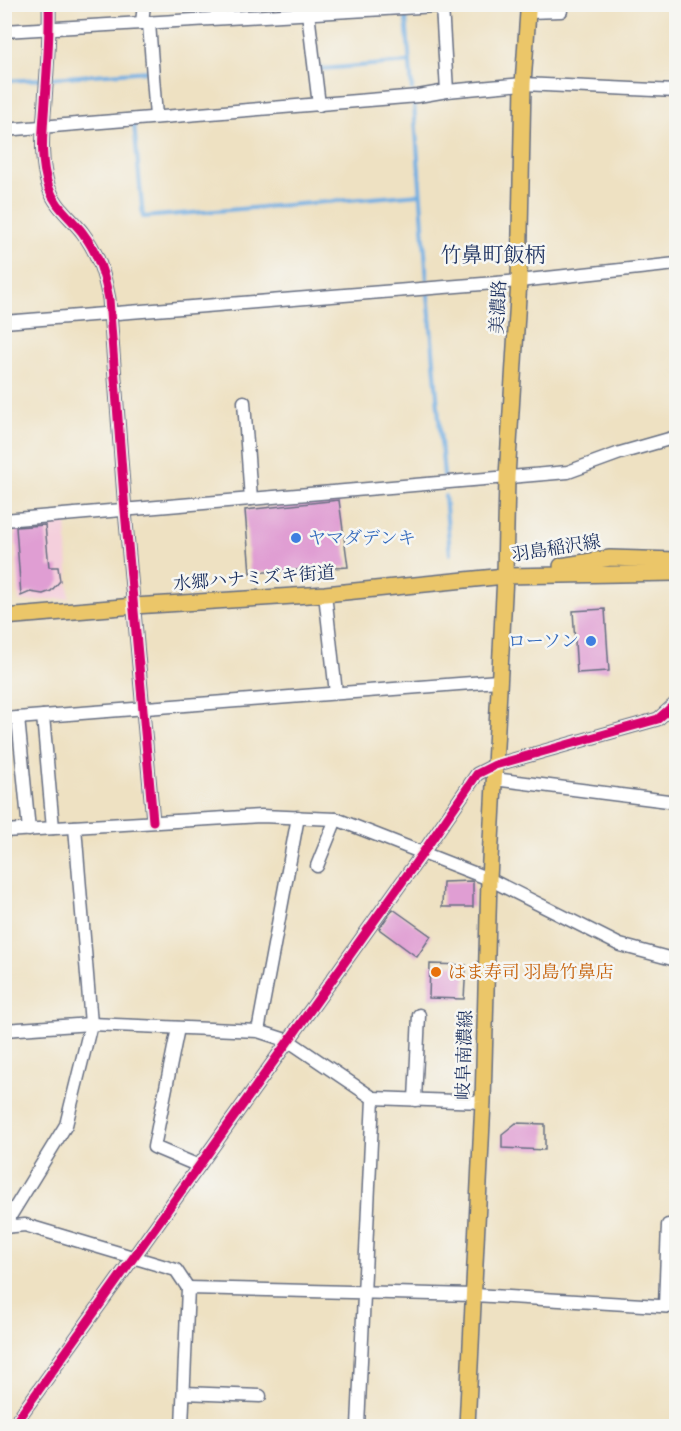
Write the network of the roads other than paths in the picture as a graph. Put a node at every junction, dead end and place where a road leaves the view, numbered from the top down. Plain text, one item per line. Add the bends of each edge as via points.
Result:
1 (49, 4) edge
2 (144, 4) edge
3 (471, 4) edge
4 (442, 6) junction
5 (343, 8) edge
6 (527, 8) edge
7 (561, 11) dead end
8 (308, 13) junction
9 (146, 23) junction
10 (50, 29) junction
11 (4, 32) edge
12 (523, 84) junction
13 (447, 91) junction
14 (676, 91) edge
15 (319, 105) junction
16 (156, 117) junction
17 (43, 127) junction
18 (4, 130) edge
19 (676, 264) edge
20 (519, 281) junction
21 (109, 314) junction
22 (4, 322) edge
23 (244, 402) dead end
24 (676, 437) edge
25 (507, 477) junction
26 (251, 499) junction
27 (125, 511) junction
28 (4, 520) edge
29 (676, 560) edge
30 (676, 573) edge
31 (505, 576) junction
32 (325, 594) junction
33 (134, 606) junction
34 (4, 617) edge
35 (498, 681) junction
36 (336, 693) junction
37 (676, 704) edge
38 (144, 707) junction
39 (43, 716) junction
40 (18, 718) junction
41 (4, 719) edge
42 (495, 772) junction
43 (676, 802) edge
44 (298, 817) junction
45 (336, 819) junction
46 (153, 821) junction
47 (75, 827) junction
48 (53, 828) junction
49 (29, 830) junction
50 (4, 831) edge
51 (422, 854) junction
52 (317, 867) dead end
53 (489, 879) junction
54 (676, 960) edge
55 (419, 1015) dead end
56 (91, 1024) junction
57 (178, 1028) junction
58 (4, 1030) edge
59 (258, 1031) junction
60 (289, 1041) junction
61 (373, 1098) junction
62 (415, 1100) junction
63 (483, 1102) junction
64 (199, 1167) junction
65 (668, 1225) dead end
66 (4, 1226) edge
67 (134, 1258) junction
68 (188, 1288) junction
69 (364, 1292) junction
70 (474, 1295) junction
71 (671, 1306) edge
72 (184, 1393) junction
73 (260, 1396) dead end
74 (13, 1426) edge
75 (182, 1426) edge
76 (358, 1426) edge
77 (467, 1426) edge

1 - 10 street
2 - 9 street
3 - 4 street
4 - 5 street
4 - 13 street
5 - 8 street
6 - 7 street
6 - 12 main road, 美濃路
8 - 9 street
8 - 15 street
9 - 10 street
9 - 16 street
10 - 11 street
10 - 17 street
12 - 13 street
12 - 14 street
12 - 20 main road, 美濃路
13 - 15 street
15 - 16 street
16 - 17 street
17 - 18 street
17 - 21 street via 42,165 49,189 102,266 110,299
19 - 20 street
20 - 21 street
20 - 25 main road, 美濃路
21 - 22 street
21 - 27 street
23 - 26 street
24 - 25 street via 568,472
25 - 26 street
25 - 31 main road, 美濃路
26 - 27 street
27 - 28 street
27 - 33 street
29 - 31 main road, 羽島稲沢線 via 610,558
30 - 31 main road, 羽島稲沢線
31 - 32 main road, 水郷ハナミズキ街道
31 - 35 main road, 岐阜南濃線
32 - 33 main road, 水郷ハナミズキ街道
32 - 36 street
33 - 34 main road, 水郷ハナミズキ街道
33 - 38 street
35 - 36 street
35 - 42 main road, 岐阜南濃線
36 - 38 street
37 - 42 street via 658,719
38 - 39 street
38 - 46 street
39 - 40 street
39 - 48 street
40 - 41 street
40 - 49 street
42 - 43 street
42 - 51 street via 477,774
42 - 53 main road, 岐阜南濃線
44 - 45 street
44 - 46 street
44 - 59 street
45 - 51 street
45 - 52 street
46 - 47 street
47 - 48 street
47 - 56 street
48 - 49 street
49 - 50 street
51 - 53 street
51 - 60 street
53 - 54 street via 620,945
53 - 63 main road, 岐阜南濃線
55 - 62 street
56 - 57 street
56 - 58 street
56 - 66 street via 66,1125
57 - 59 street
57 - 64 street via 154,1147
59 - 60 street
60 - 61 street
60 - 64 street
61 - 62 street
61 - 69 street
62 - 63 street
63 - 70 main road, 岐阜南濃線
64 - 67 street
65 - 71 street
66 - 67 street via 25,1225
67 - 68 street via 176,1270
67 - 74 street
68 - 69 street
68 - 72 street
69 - 70 street
69 - 76 street
70 - 71 street
70 - 77 main road, 岐阜南濃線
72 - 73 street
72 - 75 street

